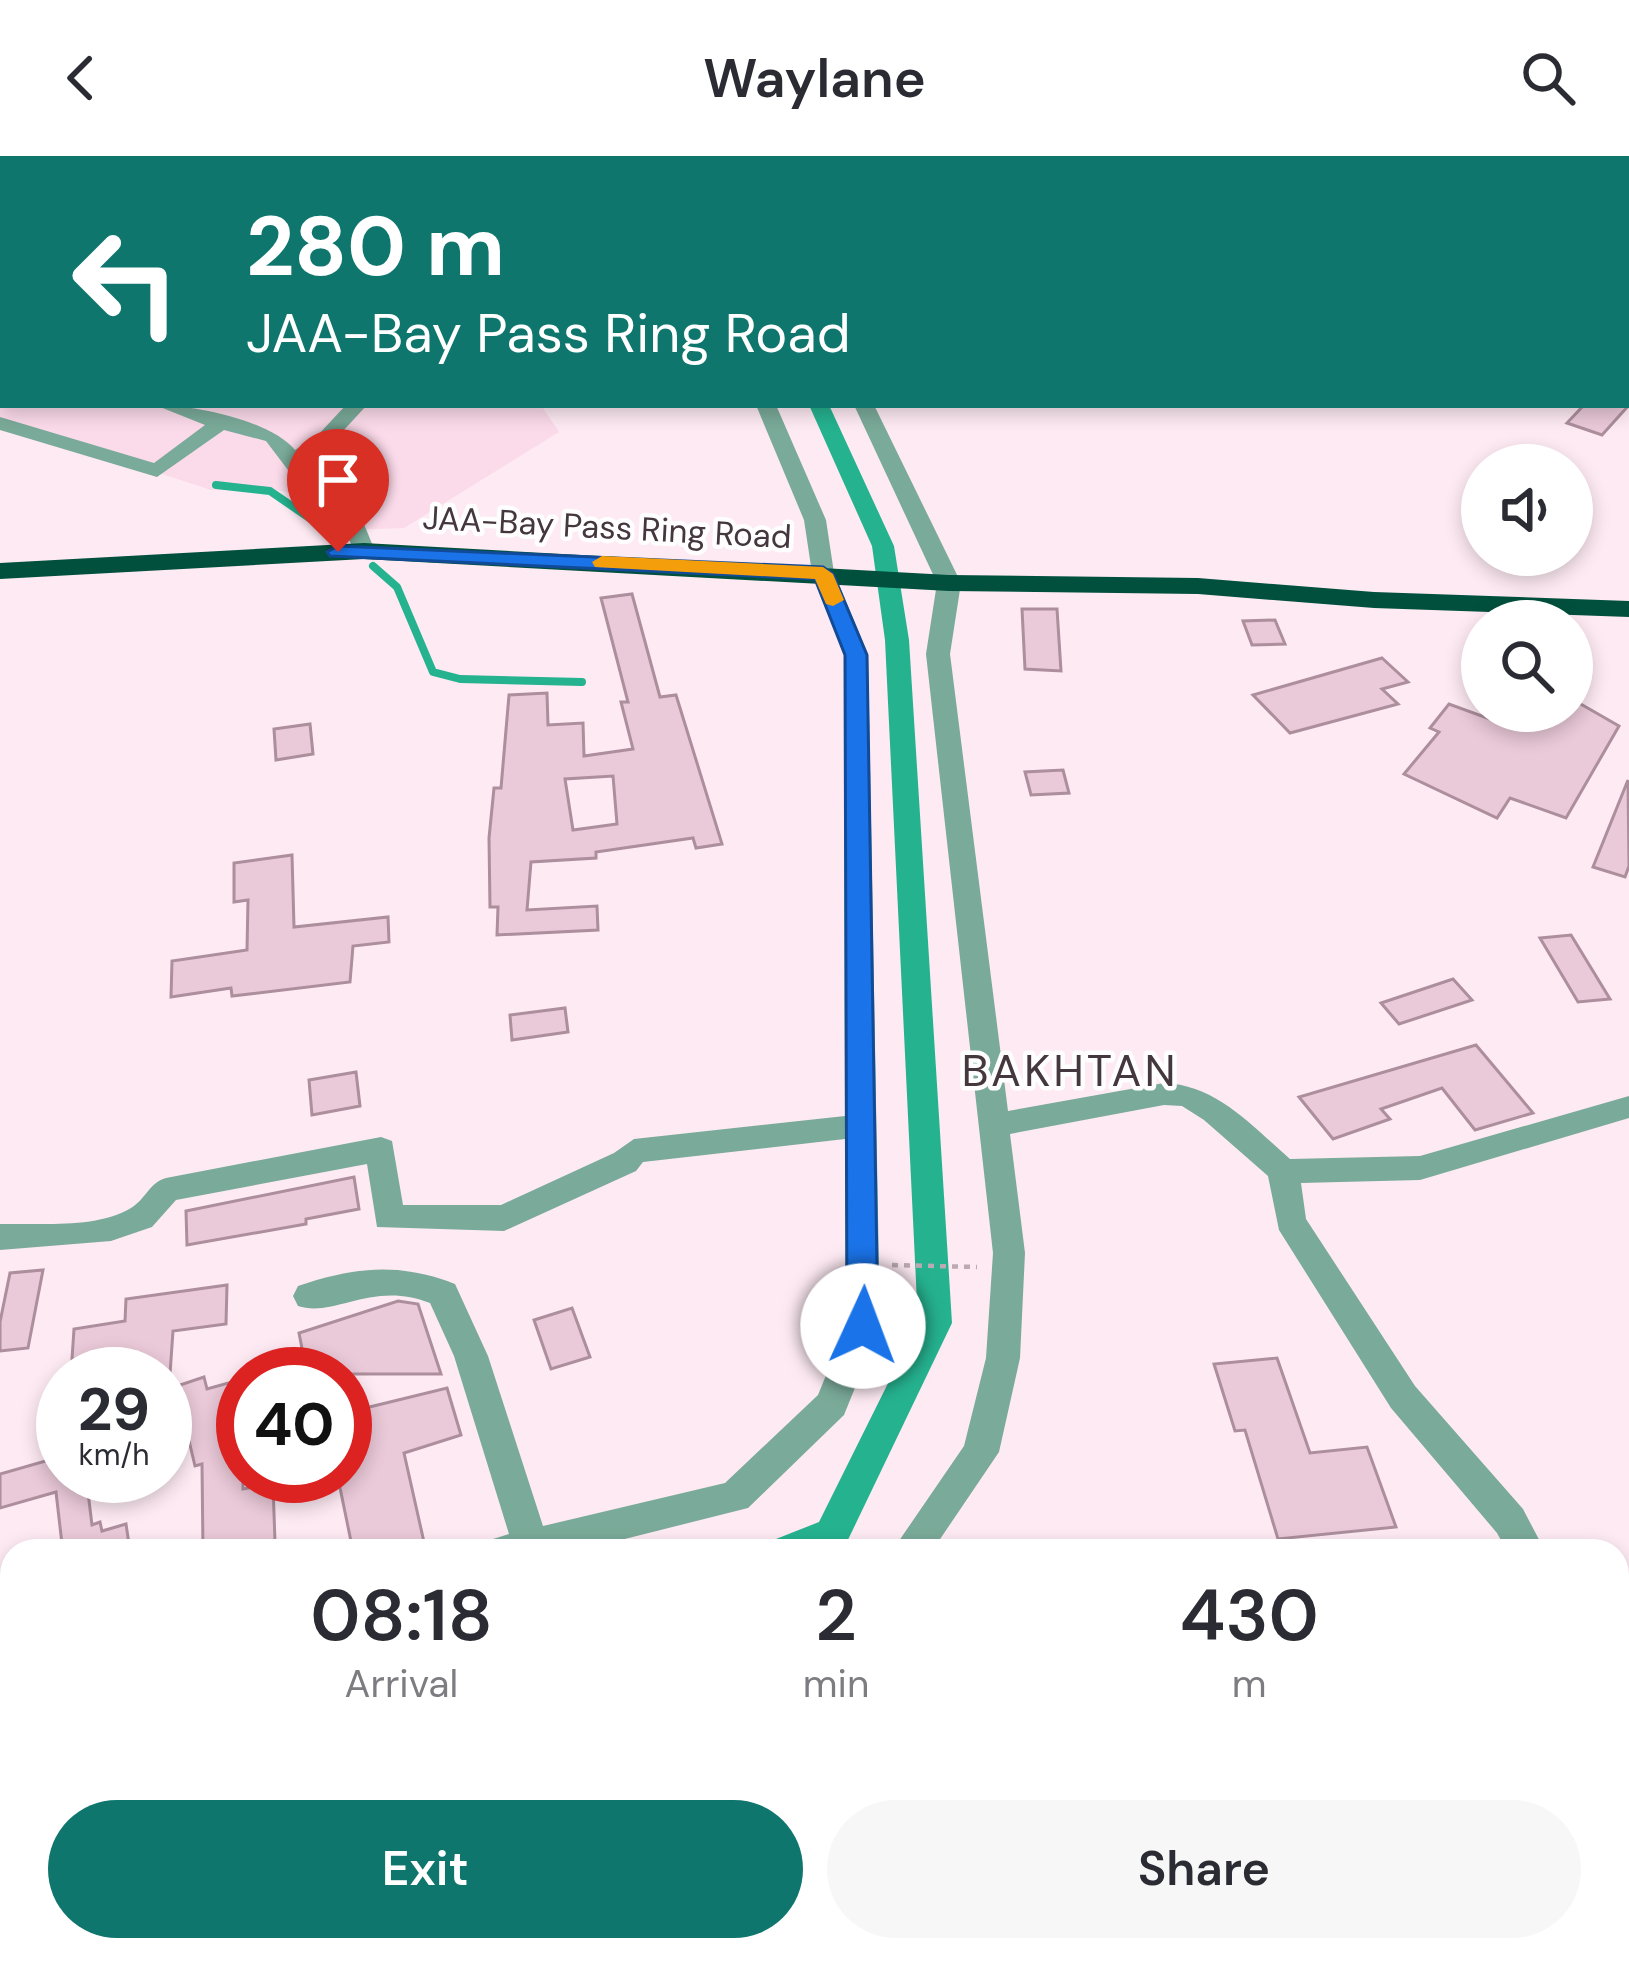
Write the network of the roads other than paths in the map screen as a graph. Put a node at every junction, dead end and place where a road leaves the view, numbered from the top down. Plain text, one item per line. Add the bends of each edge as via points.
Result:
1 (396, 156) edge
2 (450, 156) edge
3 (174, 408) edge
4 (354, 408) edge
5 (767, 408) edge
6 (865, 408) edge
7 (0, 423) edge
8 (221, 423) junction
9 (292, 461) junction
10 (364, 550) junction
11 (0, 571) edge
12 (836, 575) junction
13 (950, 583) junction
14 (1629, 609) edge
15 (1629, 1107) edge
16 (995, 1124) junction
17 (859, 1126) junction
18 (1282, 1171) junction
19 (0, 1238) edge
20 (310, 1296) dead end
21 (516, 1539) edge
22 (553, 1539) edge
23 (919, 1539) edge
24 (1520, 1539) edge

1 - 2 street
3 - 8 street
4 - 9 street
5 - 12 street
6 - 13 street
7 - 8 street via 158,471
8 - 9 street via 273,437
9 - 10 street via 349,512
10 - 11 highway, JAA-Bay Pass Ring Road
10 - 12 highway, JAA-Bay Pass Ring Road
12 - 13 highway, JAA-Bay Pass Ring Road
12 - 17 street via 856,655
13 - 14 highway via 1198,586
13 - 16 street via 938,654
15 - 18 street via 1420,1168
16 - 18 street via 1188,1095
16 - 23 street via 1009,1253 1003,1358 981,1452
17 - 19 street via 634,1151 504,1218 388,1218 380,1150 166,1190 131,1223
17 - 22 street via 863,1326 832,1404 735,1497
18 - 24 street via 1290,1221 1390,1378
20 - 21 street via 388,1276 443,1294 471,1355

